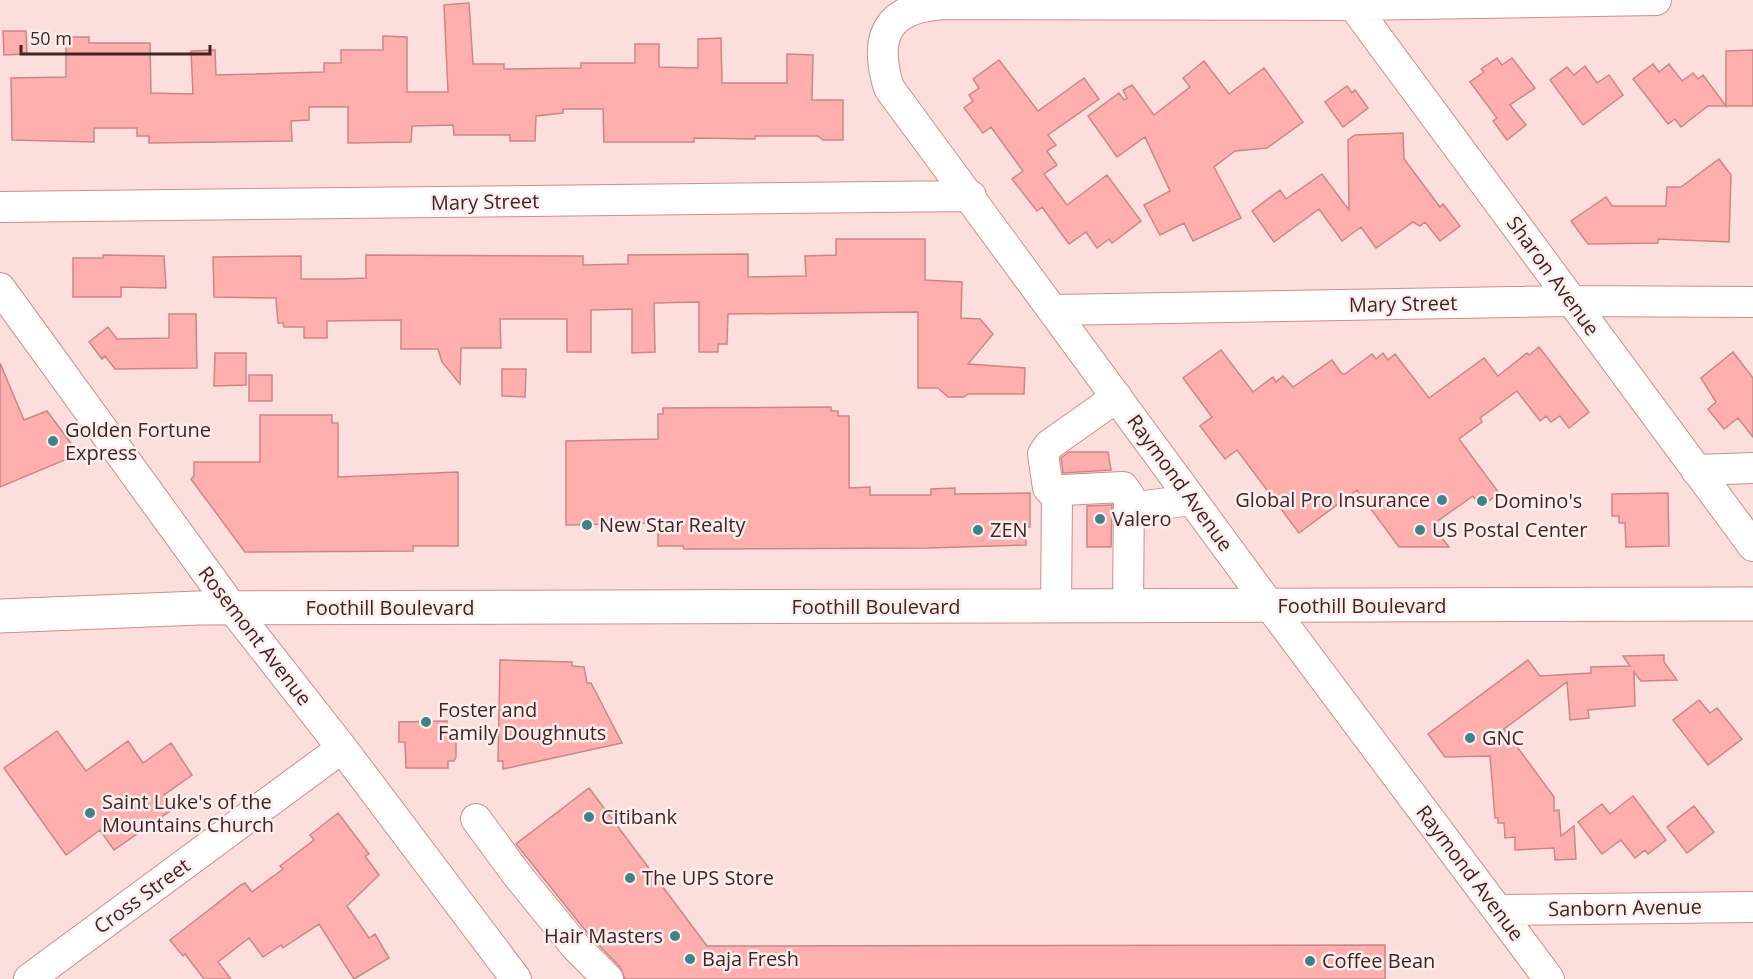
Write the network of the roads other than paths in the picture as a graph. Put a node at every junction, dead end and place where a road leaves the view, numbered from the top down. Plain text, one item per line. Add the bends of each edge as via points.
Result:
1 (1656, 0) edge
2 (1392, 2) edge
3 (1353, 5) junction
4 (971, 196) junction
5 (0, 207) edge
6 (0, 288) edge
7 (1572, 301) junction
8 (1753, 302) edge
9 (1053, 310) junction
10 (1117, 397) junction
11 (1753, 468) edge
12 (1696, 470) junction
13 (1057, 497) junction
14 (1192, 500) junction
15 (1129, 508) junction
16 (1753, 546) edge
17 (1753, 604) edge
18 (1056, 606) junction
19 (1128, 606) junction
20 (1270, 606) junction
21 (233, 609) junction
22 (0, 616) edge
23 (342, 748) junction
24 (476, 819) dead end
25 (1753, 907) edge
26 (1498, 910) junction
27 (39, 976) edge
28 (516, 979) edge
29 (609, 979) edge
30 (1549, 979) edge

1 - 2 street, Raymond Avenue
2 - 3 street, Raymond Avenue
3 - 4 street, Raymond Avenue via 945,4 909,10 892,22 883,44 883,70 889,88
3 - 7 street, Sharon Avenue
4 - 5 street, Mary Street
4 - 9 street, Raymond Avenue
6 - 21 street, Rosemont Avenue
7 - 8 street, Mary Street
7 - 9 street, Mary Street
7 - 12 street, Sharon Avenue
9 - 10 street, Raymond Avenue
10 - 13 street via 1049,445 1043,454 1048,488
10 - 14 street, Raymond Avenue
11 - 12 street
12 - 16 street, Sharon Avenue
13 - 15 street via 1063,490 1124,487 1129,495
13 - 18 street
14 - 15 street
14 - 20 street, Raymond Avenue
15 - 19 street
17 - 20 main road, Foothill Boulevard
18 - 19 main road, Foothill Boulevard
18 - 21 main road, Foothill Boulevard
19 - 20 main road, Foothill Boulevard
20 - 26 street, Raymond Avenue
21 - 22 main road, Foothill Boulevard
21 - 23 street, Rosemont Avenue
23 - 27 street, Cross Street
23 - 28 street, Rosemont Avenue
24 - 29 street via 576,947
25 - 26 street, Sanborn Avenue
26 - 30 street, Raymond Avenue

